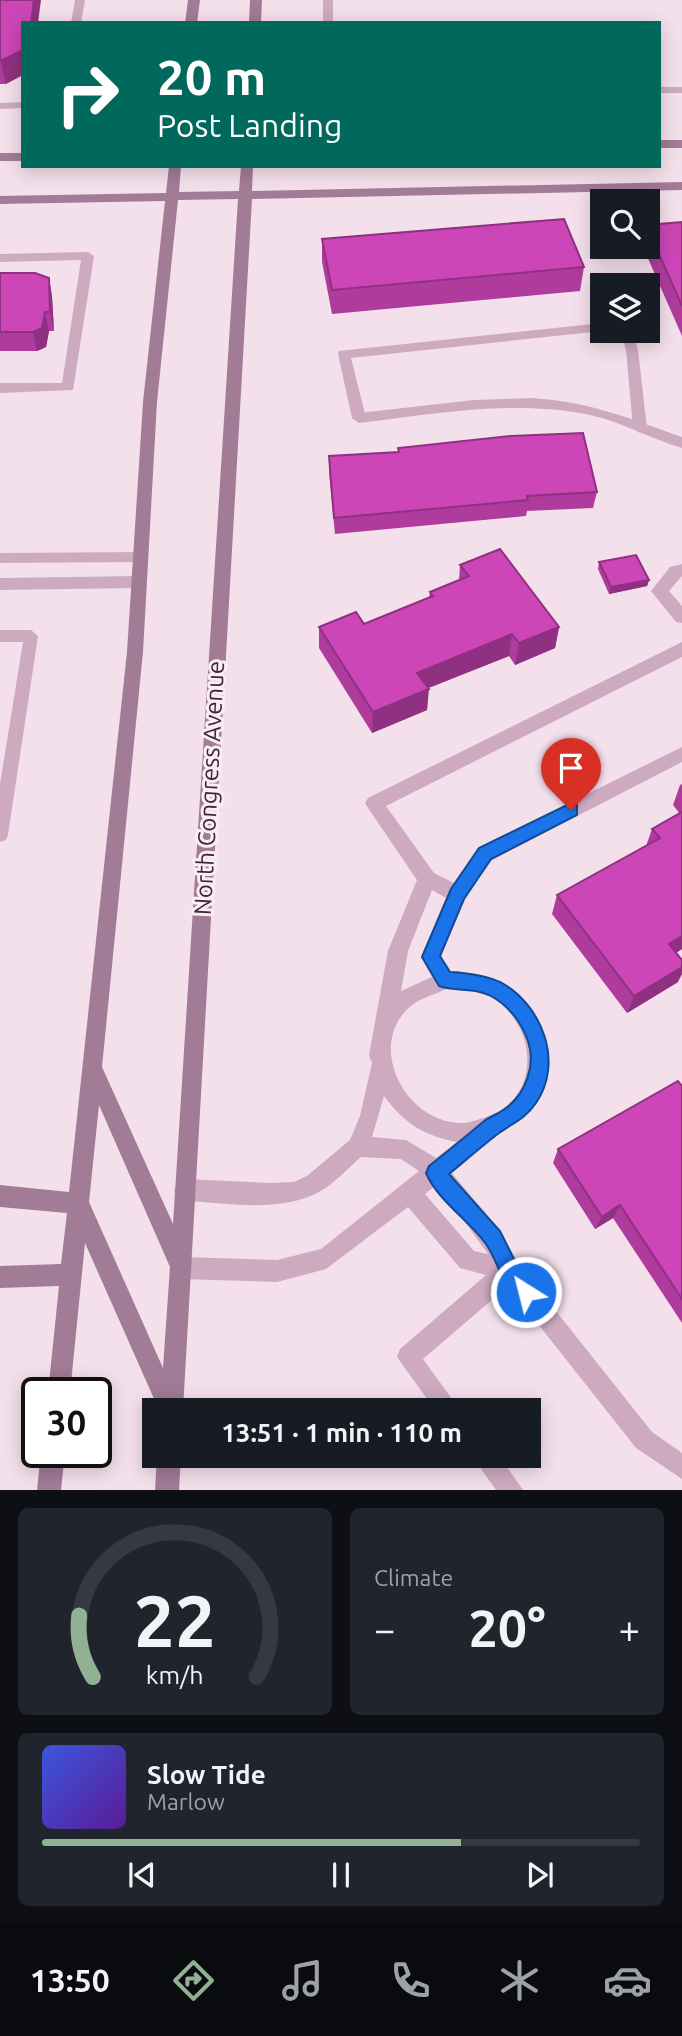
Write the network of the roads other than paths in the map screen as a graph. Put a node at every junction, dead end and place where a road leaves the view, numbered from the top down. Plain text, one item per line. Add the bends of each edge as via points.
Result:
1 (80, 0) edge
2 (194, 0) edge
3 (256, 0) edge
4 (328, 0) edge
5 (76, 21) edge
6 (191, 21) edge
7 (255, 21) edge
8 (327, 21) edge
9 (661, 90) edge
10 (682, 90) edge
11 (21, 105) edge
12 (0, 106) edge
13 (661, 144) edge
14 (682, 144) edge
15 (0, 157) edge
16 (21, 157) edge
17 (175, 168) edge
18 (247, 168) edge
19 (682, 186) edge
20 (172, 196) junction
21 (245, 196) junction
22 (0, 200) edge
23 (0, 258) edge
24 (590, 328) edge
25 (629, 343) edge
26 (0, 388) edge
27 (359, 418) joint
28 (640, 428) junction
29 (682, 443) edge
30 (141, 557) junction
31 (0, 558) edge
32 (682, 570) edge
33 (139, 582) junction
34 (0, 584) edge
35 (682, 617) edge
36 (0, 636) edge
37 (682, 649) edge
38 (682, 754) edge
39 (0, 835) edge
40 (427, 879) junction
41 (457, 894) junction
42 (445, 980) junction
43 (386, 1019) junction
44 (380, 1067) junction
45 (93, 1068) junction
46 (494, 1125) junction
47 (357, 1147) junction
48 (436, 1173) junction
49 (185, 1190) junction
50 (411, 1194) junction
51 (0, 1196) edge
52 (78, 1202) junction
53 (181, 1268) junction
54 (509, 1270) junction
55 (72, 1275) junction
56 (0, 1277) edge
57 (62, 1377) edge
58 (166, 1398) edge
59 (172, 1398) edge
60 (440, 1398) edge
61 (52, 1468) edge
62 (168, 1468) edge
63 (493, 1468) edge
64 (682, 1468) edge
65 (50, 1490) edge
66 (167, 1490) edge
67 (510, 1490) edge

1 - 5 lane
2 - 6 main road
3 - 7 main road
4 - 8 lane
9 - 10 lane
11 - 12 lane
13 - 14 main road
15 - 16 main road
17 - 20 main road
18 - 21 main road, North Congress Avenue
19 - 21 main road
20 - 21 main road
20 - 22 main road
20 - 30 main road via 150,402
21 - 49 main road, North Congress Avenue
23 - 26 lane via 88,256 68,387
24 - 27 lane via 344,354
25 - 28 lane
27 - 28 street via 537,404 592,411
28 - 29 street
30 - 31 lane
30 - 33 main road
32 - 35 street via 659,591
33 - 34 lane
33 - 45 main road
36 - 39 lane via 31,636
37 - 40 street via 374,803
38 - 41 street via 485,854
40 - 41 street
40 - 43 street via 398,951
41 - 42 street via 430,957
42 - 43 street via 421,987
42 - 46 street via 470,981 505,996 531,1024 539,1047 539,1072 530,1096 513,1115
43 - 44 street via 379,1043
44 - 46 street via 389,1090 421,1121 465,1132
44 - 47 street via 370,1116
45 - 52 main road
45 - 53 main road
46 - 48 street
47 - 48 street via 406,1150
47 - 49 street via 314,1183 295,1192
48 - 50 street
48 - 54 street via 493,1238
49 - 53 main road, North Congress Avenue
50 - 53 street via 326,1258 303,1266 277,1271
50 - 54 street via 468,1260
51 - 52 main road
52 - 55 main road
52 - 58 main road
53 - 59 main road, North Congress Avenue
54 - 60 street via 408,1357
54 - 64 street via 644,1440
55 - 56 main road
55 - 57 main road
61 - 65 main road
62 - 66 main road
63 - 67 street

